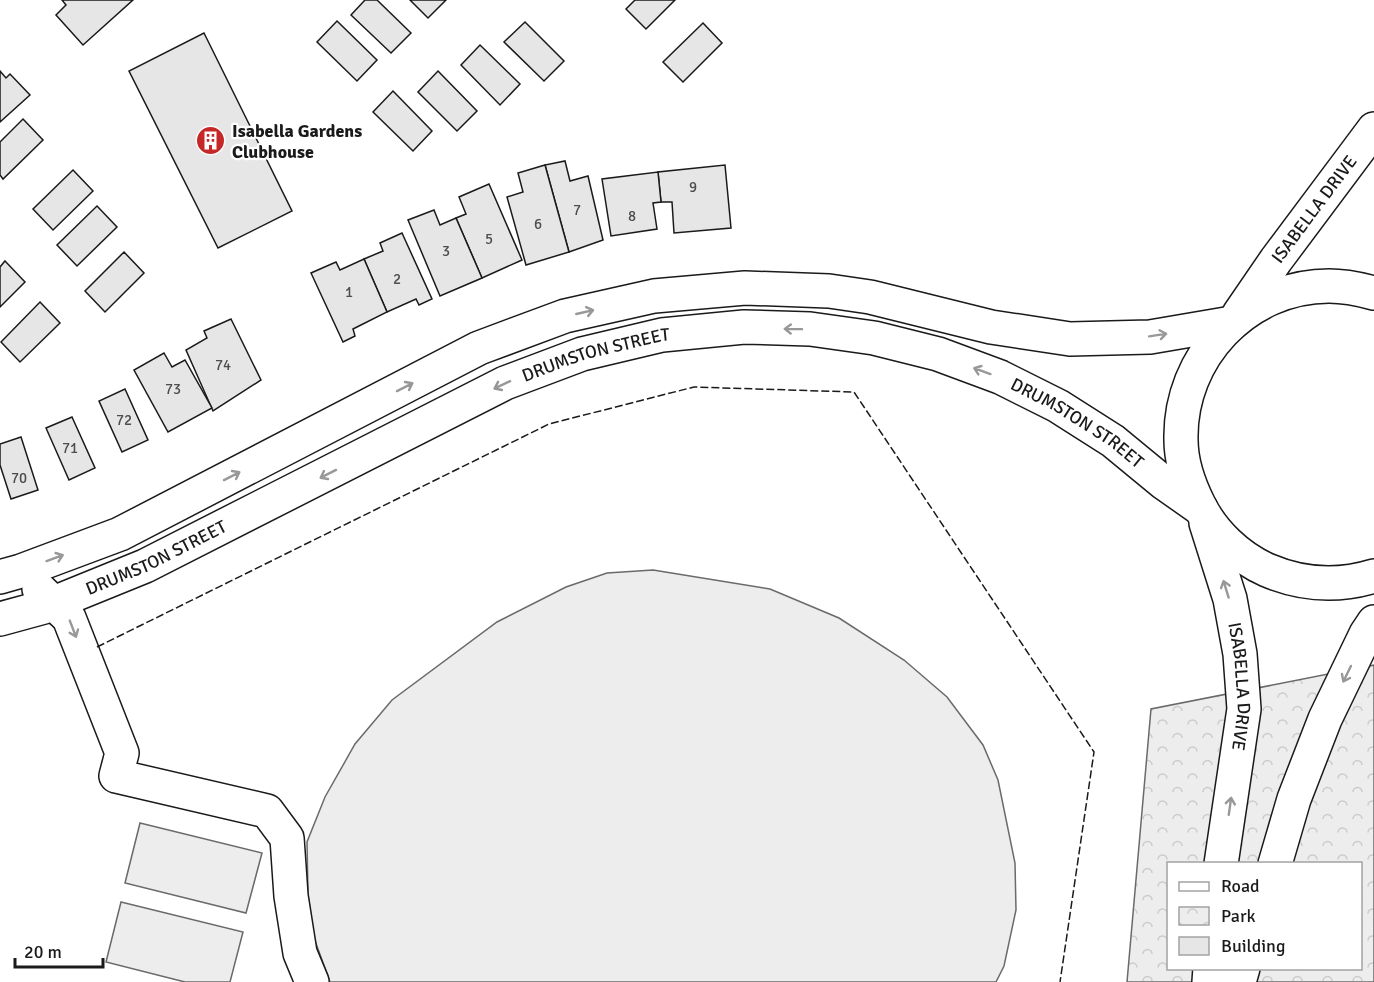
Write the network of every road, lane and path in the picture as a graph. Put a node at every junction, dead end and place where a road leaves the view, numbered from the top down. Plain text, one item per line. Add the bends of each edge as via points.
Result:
1 (1374, 129) edge
2 (1374, 293) edge
3 (1233, 322) junction
4 (1202, 511) junction
5 (10, 574) edge
6 (1374, 576) edge
7 (54, 603) junction
8 (0, 620) edge
9 (1374, 622) edge
10 (1221, 862) edge
11 (1276, 862) edge
12 (312, 982) edge

1 - 3 street, ISABELLA DRIVE
2 - 3 street via 1329,286 1303,288 1253,307
3 - 4 street via 1199,364 1182,414 1184,466
5 -> 3 street, DRUMSTON STREET via 120,534 479,348 565,316 654,296 745,288 829,291 870,297 991,327 1070,339 1150,337
4 - 6 street via 1236,551 1281,576 1332,584
4 -> 7 street, DRUMSTON STREET via 1113,441 1058,406 1000,377 938,354 874,338 810,329 744,327 662,335 582,354 505,383 145,566
10 -> 4 street, ISABELLA DRIVE via 1244,709 1230,599
5 - 7 street
7 - 8 street, DRUMSTON STREET
7 -> 12 street via 69,618 122,753 116,776 267,811 287,838 300,953
9 -> 11 street via 1325,719 1294,799

